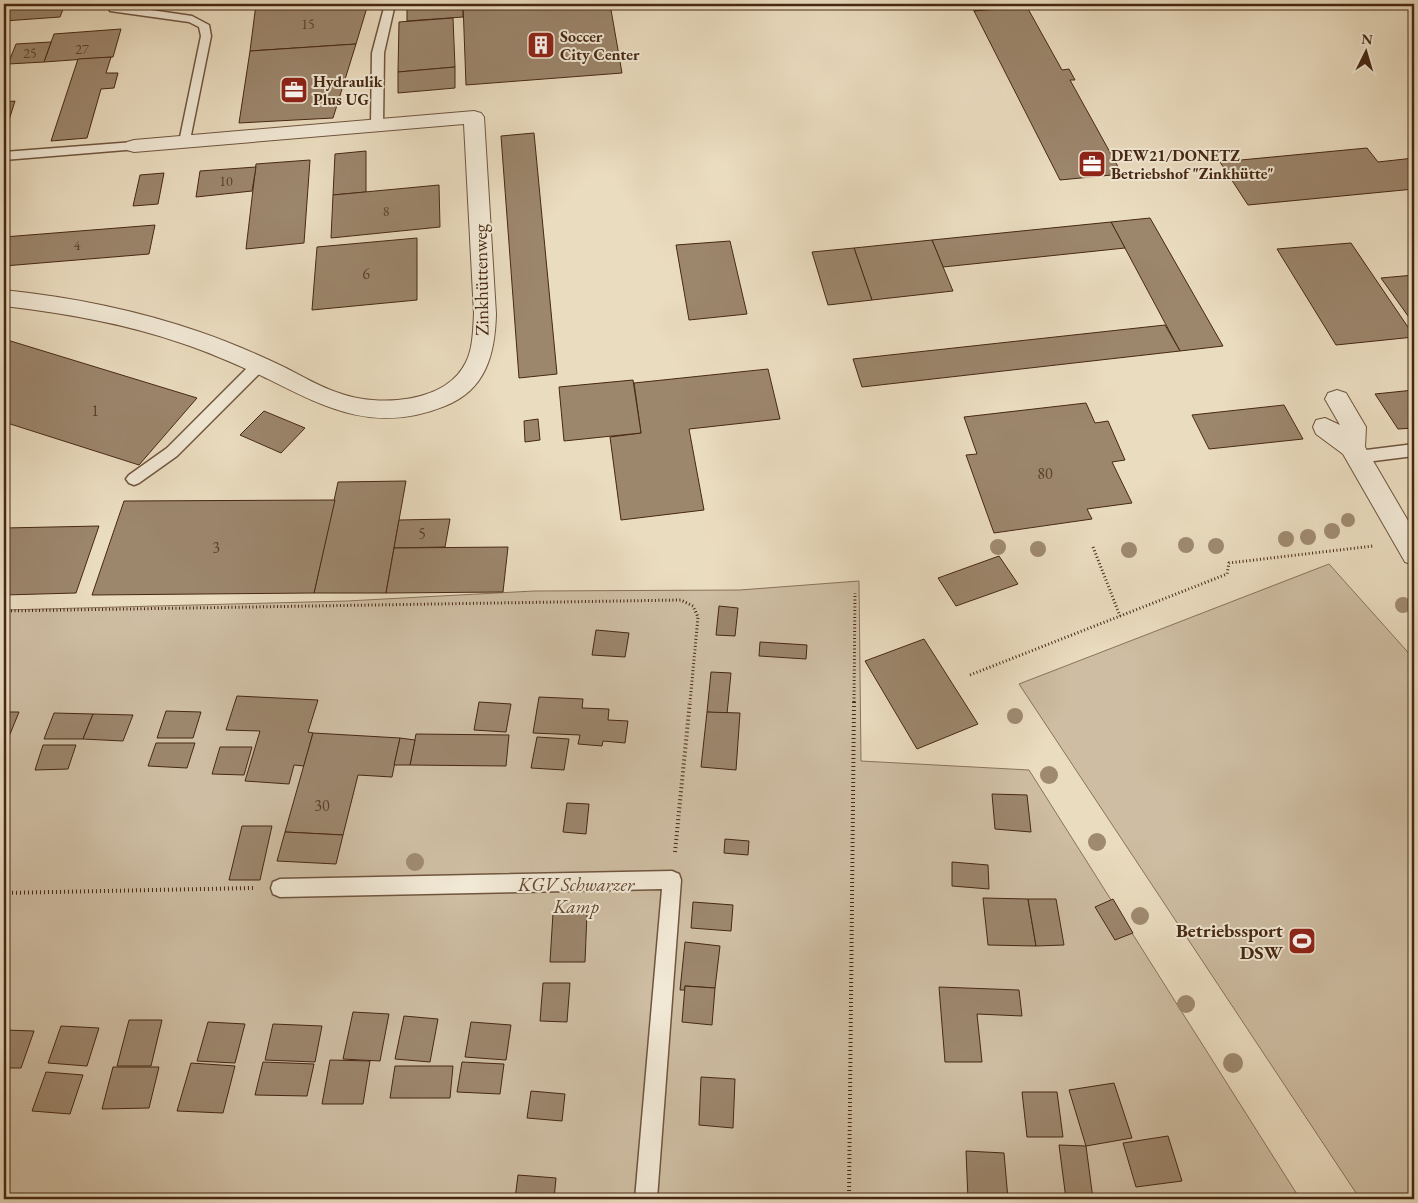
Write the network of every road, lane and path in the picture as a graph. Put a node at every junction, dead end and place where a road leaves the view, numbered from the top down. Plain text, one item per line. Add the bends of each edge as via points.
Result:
1 (115, 4) edge
2 (390, 4) edge
3 (377, 125) junction
4 (185, 142) junction
5 (134, 146) joint
6 (4, 156) edge
7 (4, 298) edge
8 (258, 366) junction
9 (1337, 400) dead end
10 (1325, 427) dead end
11 (1414, 450) edge
12 (1355, 452) junction
13 (134, 480) dead end
14 (1412, 544) edge
15 (1093, 547) dead end
16 (855, 593) dead end
17 (4, 611) edge
18 (1120, 616) junction
19 (970, 675) dead end
20 (672, 880) junction
21 (280, 888) joint
22 (4, 893) edge
23 (646, 1199) edge
24 (849, 1199) edge

1 - 4 lane via 114,9 192,19 204,25 206,36
2 - 3 lane via 378,53
3 - 4 street, Zinkhüttenweg
3 - 8 street, Zinkhüttenweg via 474,117 485,314 480,356 470,375 440,399 406,409 374,410 336,402
4 - 5 street, Zinkhüttenweg
5 - 6 lane
7 - 8 street, Zinkhüttenweg via 70,306 144,324 218,347
8 - 13 lane via 172,452
9 - 12 street via 1354,428
10 - 12 street
11 - 12 lane
12 - 14 street
14 - 18 path via 1229,563 1227,574
15 - 18 path
16 - 24 path
17 - 20 path via 682,600 691,603 697,609 698,617
18 - 19 path
20 - 21 lane
20 - 23 lane
21 - 22 path

